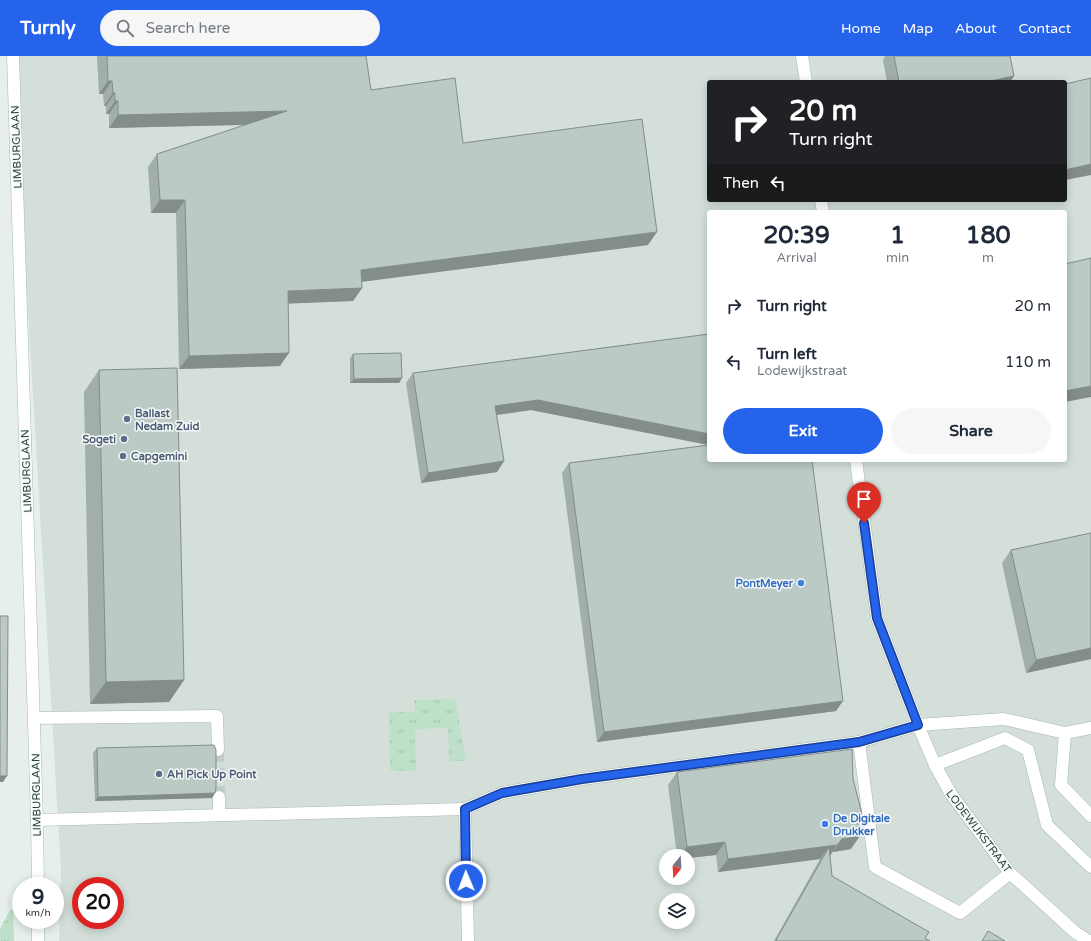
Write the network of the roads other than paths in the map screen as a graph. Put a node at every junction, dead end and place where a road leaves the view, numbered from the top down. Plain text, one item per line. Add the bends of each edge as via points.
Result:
1 (13, 56) edge
2 (802, 56) edge
3 (806, 80) edge
4 (856, 462) edge
5 (34, 718) junction
6 (918, 725) junction
7 (1091, 728) edge
8 (1065, 733) junction
9 (859, 742) junction
10 (218, 750) tunnel mouth
11 (935, 765) junction
12 (219, 797) tunnel mouth
13 (465, 809) junction
14 (219, 815) junction
15 (1091, 816) edge
16 (37, 820) junction
17 (1091, 867) edge
18 (1010, 873) junction
19 (38, 877) edge
20 (38, 929) edge
21 (38, 941) edge
22 (468, 941) edge
23 (1089, 941) edge

1 - 5 street, LIMBURGLAAN
2 - 3 street
4 - 6 street, LODEWIJKSTRAAT via 877,618
5 - 10 street via 217,716
5 - 16 street, LIMBURGLAAN
6 - 8 street via 1004,719
6 - 9 street
6 - 11 street, LODEWIJKSTRAAT
7 - 8 street
8 - 15 street via 1061,785
9 - 13 street via 582,779 502,793
9 - 18 street via 875,867 960,913
11 - 17 street via 1005,738 1028,750 1046,824
11 - 18 street, LODEWIJKSTRAAT via 951,794
12 - 14 street
13 - 14 street
13 - 22 street
14 - 16 street
16 - 19 street, LIMBURGLAAN
18 - 23 street, LODEWIJKSTRAAT via 1076,933
20 - 21 street

